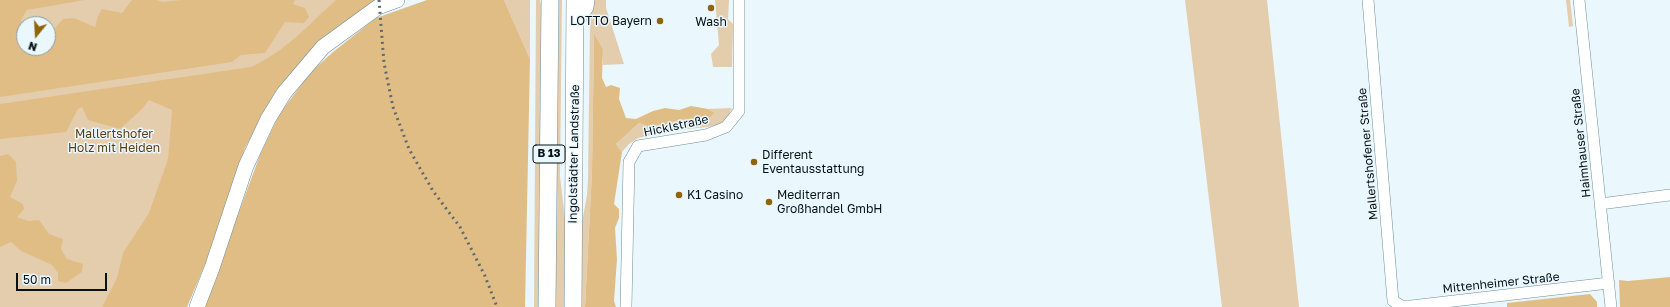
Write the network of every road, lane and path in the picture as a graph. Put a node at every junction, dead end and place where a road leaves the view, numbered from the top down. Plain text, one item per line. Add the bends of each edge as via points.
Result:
1 (396, 0) edge
2 (550, 0) edge
3 (575, 0) edge
4 (587, 0) edge
5 (739, 0) edge
6 (1368, 0) edge
7 (1579, 0) edge
8 (575, 22) junction
9 (1670, 195) edge
10 (1600, 204) junction
11 (1609, 284) junction
12 (1397, 304) joint
13 (197, 307) edge
14 (547, 307) edge
15 (573, 307) edge
16 (626, 307) edge
17 (1611, 307) edge

1 - 13 main road via 378,7 323,47 284,93 268,119 246,166
2 - 14 main road, Ingolstädter Landstraße / B 13
3 - 8 main road, Ingolstädter Landstraße / B 13
4 - 8 main road via 586,7
5 - 16 street, Hicklstraße via 739,111 726,127 706,135 638,146 629,162
6 - 12 street, Mallertshofener Straße via 1392,297
7 - 10 street, Haimhauser Straße
8 - 15 main road, Ingolstädter Landstraße / B 13
9 - 10 street
10 - 11 street, Haimhauser Straße
11 - 12 street, Mittenheimer Straße via 1412,306
11 - 17 street, Haimhauser Straße

